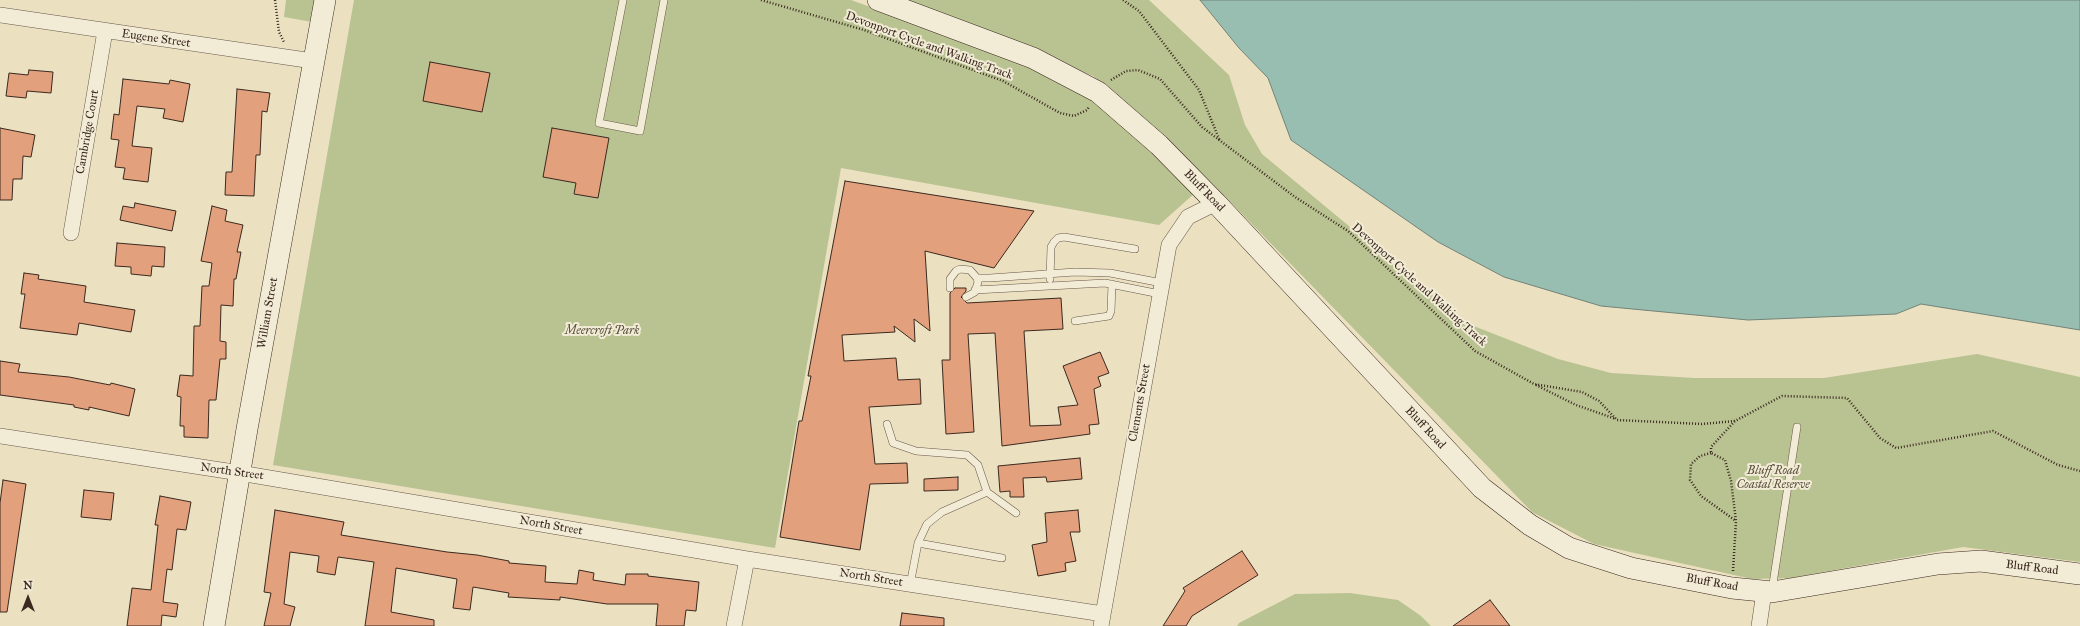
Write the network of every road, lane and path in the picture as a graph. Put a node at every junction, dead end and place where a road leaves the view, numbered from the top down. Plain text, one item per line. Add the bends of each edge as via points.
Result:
1 (275, 0) edge
2 (325, 0) edge
3 (623, 0) edge
4 (664, 0) edge
5 (761, 0) edge
6 (878, 0) edge
7 (1123, 0) edge
8 (0, 15) edge
9 (105, 31) junction
10 (293, 59) junction
11 (313, 61) junction
12 (1098, 92) junction
13 (1220, 142) junction
14 (1216, 203) junction
15 (71, 233) dead end
16 (1135, 249) dead end
17 (1050, 274) junction
18 (977, 278) junction
19 (1112, 284) junction
20 (1050, 285) junction
21 (950, 288) dead end
22 (1161, 288) junction
23 (975, 290) junction
24 (966, 297) dead end
25 (1075, 322) dead end
26 (1534, 384) junction
27 (1617, 420) junction
28 (1735, 421) junction
29 (887, 424) dead end
30 (1797, 427) dead end
31 (0, 436) edge
32 (1711, 453) junction
33 (2080, 471) edge
34 (240, 473) junction
35 (987, 492) junction
36 (1016, 514) dead end
37 (1736, 521) junction
38 (918, 543) junction
39 (1002, 558) dead end
40 (747, 559) junction
41 (2080, 574) edge
42 (910, 585) junction
43 (1732, 588) junction
44 (1768, 592) junction
45 (1102, 620) edge
46 (214, 626) edge
47 (734, 626) edge
48 (1759, 626) edge

1 - 10 path via 279,32
2 - 11 street, William Street
3 - 4 lane via 599,123 640,131
5 - 12 path, Devonport Cycle and Walking Track via 864,30 1003,81 1060,113 1074,116 1087,110
6 - 12 street, Bluff Road via 1033,58
7 - 13 path via 1139,11 1199,90
8 - 9 street, Eugene Street
9 - 10 street, Eugene Street
9 - 15 street, Cambridge Court
10 - 11 street, Eugene Street
11 - 34 street, William Street
12 - 13 path, Devonport Cycle and Walking Track via 1116,75 1126,71 1138,70 1149,74 1160,80 1202,127
12 - 14 street, Bluff Road via 1159,145
13 - 26 path, Devonport Cycle and Walking Track via 1294,197 1348,231 1474,350
14 - 22 street, Clements Street via 1188,217 1169,245
14 - 43 street, Bluff Road via 1482,488 1530,525 1569,548 1631,568
16 - 17 lane via 1064,236 1058,238 1051,247
17 - 18 lane
17 - 20 lane
17 - 22 lane via 1110,273
18 - 21 lane via 970,270 956,271 950,279
18 - 23 lane
19 - 20 lane
19 - 22 lane
19 - 25 lane via 1109,316
20 - 23 lane
22 - 45 street, Clements Street
23 - 24 lane
26 - 27 path via 1576,405
26 - 27 path, Devonport Cycle and Walking Track via 1582,392 1599,401
27 - 28 path via 1702,424
28 - 32 path via 1711,447
28 - 33 path via 1782,396 1847,398 1880,438 1896,448 1992,431 2058,464
29 - 35 lane via 894,443 916,451 967,455 978,465
30 - 44 lane
31 - 34 street, North Street
32 - 37 path via 1725,460 1731,481
32 - 37 path via 1700,456 1690,464 1690,480 1701,496
34 - 40 street, North Street
34 - 46 street, William Street
35 - 36 lane
35 - 38 lane via 942,512 927,524
37 - 43 path
38 - 39 lane
38 - 42 lane
40 - 42 street, North Street
40 - 47 street
41 - 44 street, Bluff Road via 1981,561 1938,564
42 - 45 street, North Street
43 - 44 street, Bluff Road
44 - 48 street

